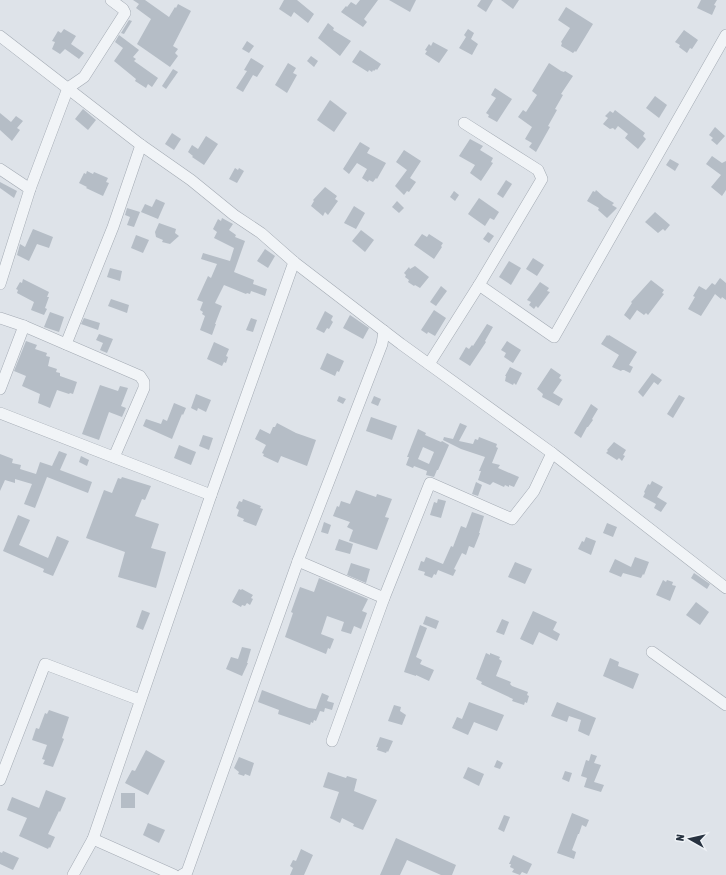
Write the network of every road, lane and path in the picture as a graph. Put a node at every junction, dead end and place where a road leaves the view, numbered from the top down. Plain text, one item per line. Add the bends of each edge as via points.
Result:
1 (111, 0) edge
2 (125, 4) edge
3 (726, 35) edge
4 (0, 36) edge
5 (68, 88) junction
6 (464, 123) dead end
7 (142, 145) junction
8 (0, 169) edge
9 (30, 189) junction
10 (294, 262) junction
11 (0, 284) edge
12 (479, 285) junction
13 (0, 318) edge
14 (24, 326) junction
15 (384, 331) junction
16 (66, 344) junction
17 (429, 364) junction
18 (0, 389) edge
19 (0, 414) edge
20 (552, 453) junction
21 (114, 457) junction
22 (211, 494) junction
23 (298, 561) junction
24 (726, 588) edge
25 (384, 598) junction
26 (652, 652) dead end
27 (140, 700) junction
28 (726, 705) edge
29 (332, 741) dead end
30 (0, 780) edge
31 (93, 839) junction
32 (73, 875) edge
33 (174, 875) edge
34 (182, 875) edge

1 - 2 street
2 - 5 street via 125,13 84,77
3 - 12 street via 554,337
4 - 5 street
5 - 7 street
5 - 9 street
6 - 12 street via 538,170 542,179
7 - 10 street via 261,233
7 - 16 street
8 - 9 street
9 - 11 street
10 - 15 street
10 - 22 street
12 - 17 street
13 - 14 street
14 - 16 street
14 - 18 street
15 - 17 street
15 - 23 street via 382,344
16 - 21 street via 140,376 144,382 144,388
17 - 20 street
19 - 21 street
20 - 24 street
20 - 25 street via 534,491 512,519 430,483
21 - 22 street
22 - 27 street
23 - 25 street
23 - 34 street via 187,872
25 - 29 street
26 - 28 street
27 - 30 street via 45,664
27 - 31 street
31 - 32 street
31 - 33 street

